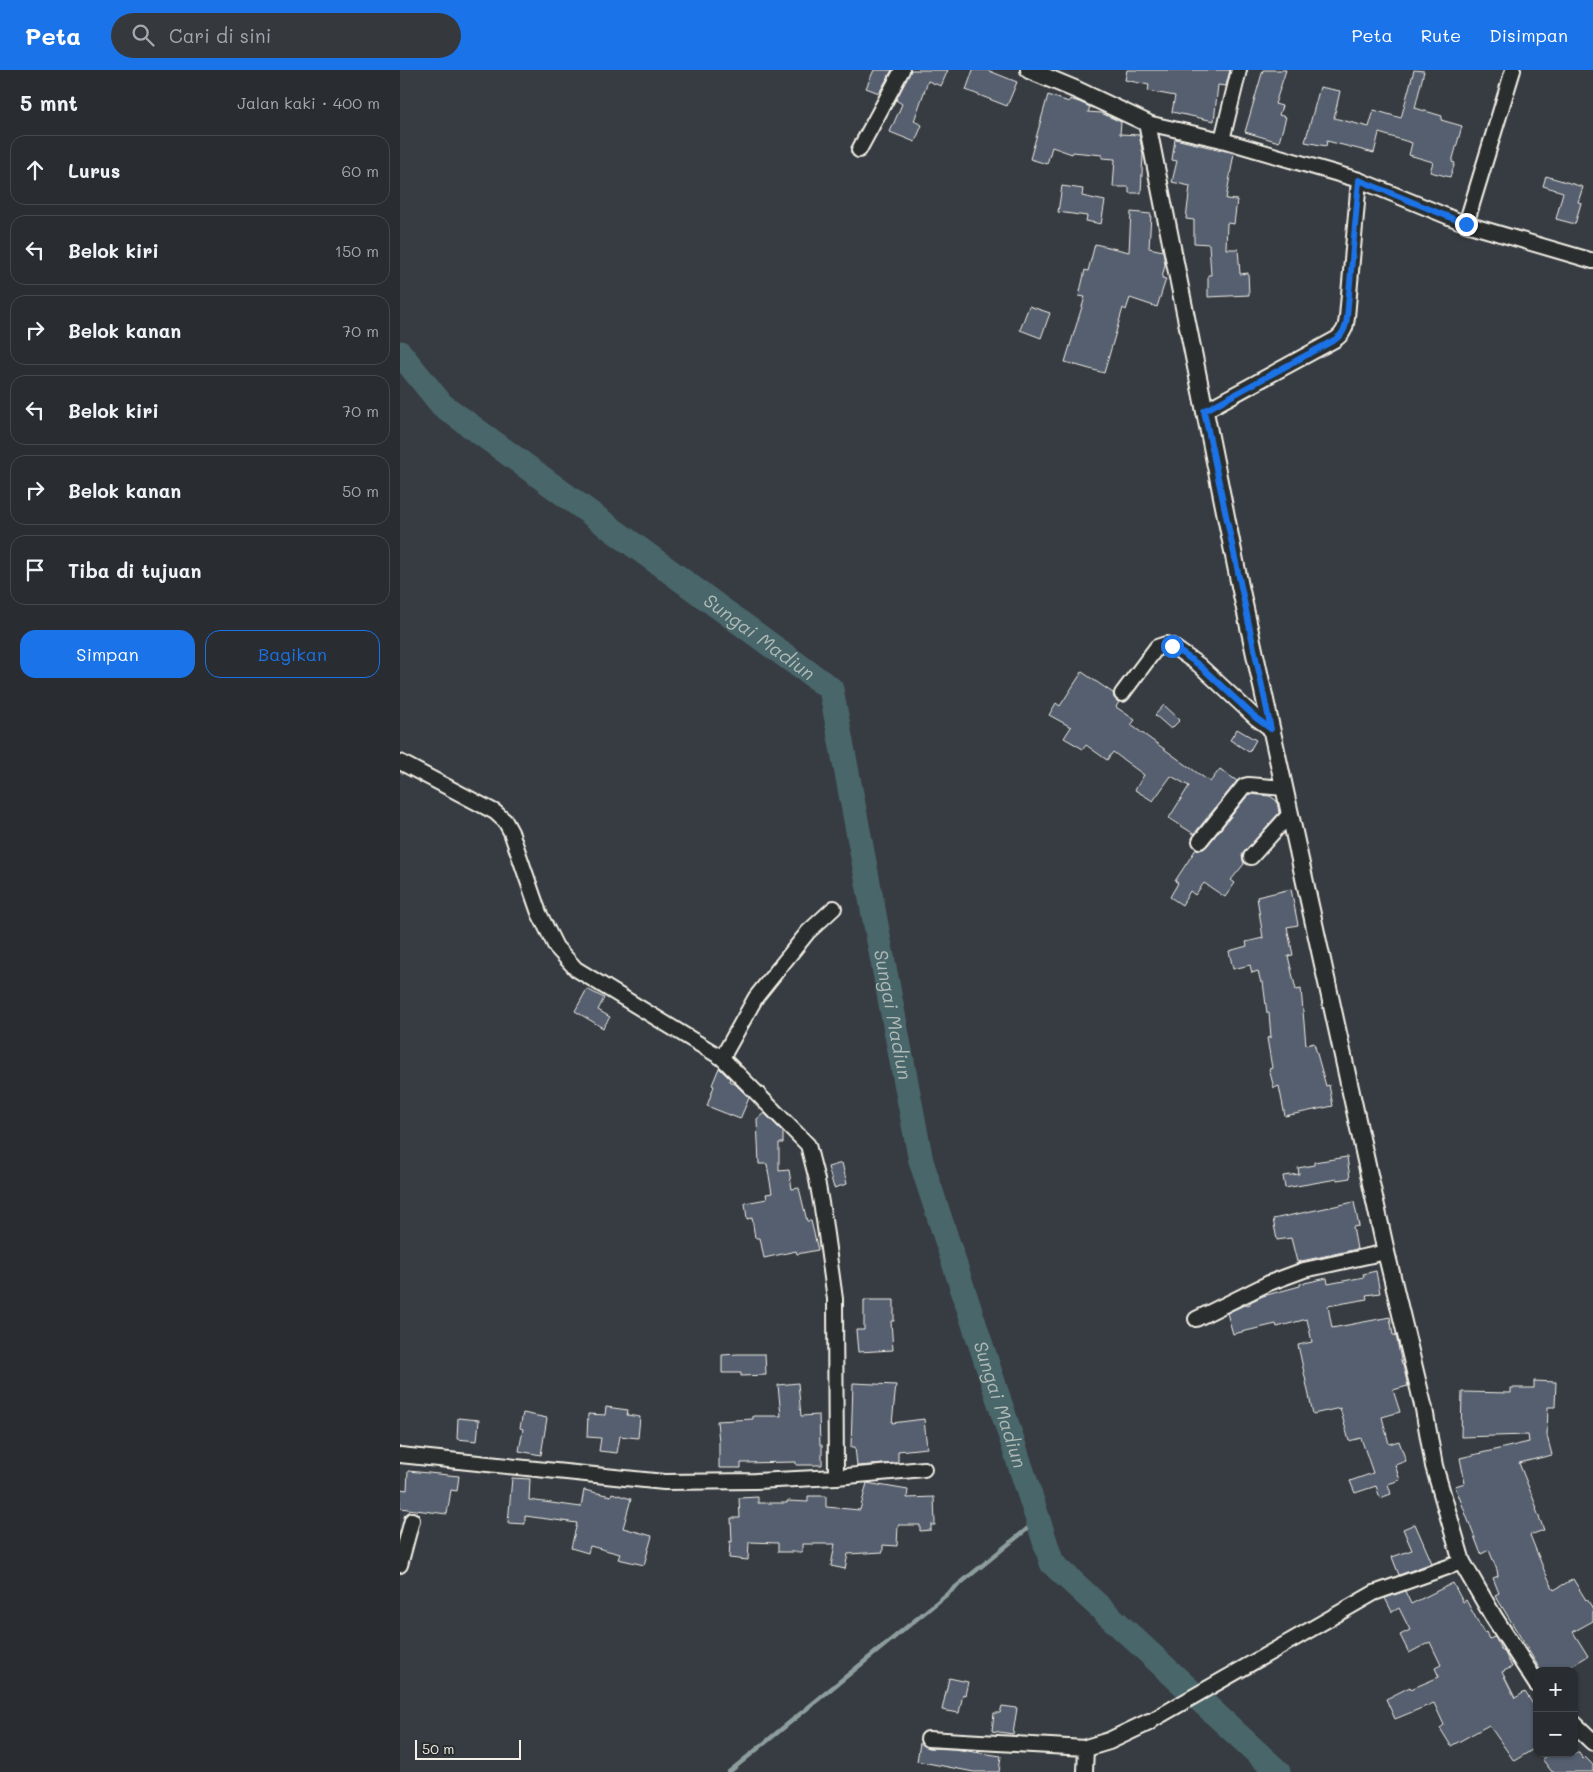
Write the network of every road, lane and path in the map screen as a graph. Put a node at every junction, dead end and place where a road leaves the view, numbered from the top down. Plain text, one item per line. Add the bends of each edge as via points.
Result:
1 (902, 70) edge
2 (1030, 70) edge
3 (1239, 70) edge
4 (1513, 70) edge
5 (1147, 123) junction
6 (1222, 140) junction
7 (859, 150) dead end
8 (1359, 180) junction
9 (1466, 224) junction
10 (1593, 261) edge
11 (1204, 411) junction
12 (1122, 694) dead end
13 (1271, 729) junction
14 (400, 762) edge
15 (1284, 788) junction
16 (1289, 815) junction
17 (1200, 841) dead end
18 (1251, 857) dead end
19 (834, 908) dead end
20 (722, 1058) junction
21 (1386, 1252) junction
22 (1196, 1319) dead end
23 (400, 1455) edge
24 (924, 1469) dead end
25 (836, 1477) junction
26 (412, 1520) dead end
27 (1462, 1562) junction
28 (400, 1565) edge
29 (1533, 1678) edge
30 (1149, 1722) joint
31 (1578, 1728) edge
32 (928, 1739) dead end
33 (1593, 1742) edge
34 (1086, 1748) junction
35 (1085, 1772) edge

1 - 7 street
2 - 5 street
3 - 6 street
4 - 9 street
5 - 6 street
5 - 11 street
6 - 8 street
8 - 9 street
8 - 11 street via 1346,328 1342,335
9 - 10 street
11 - 13 street
12 - 13 street via 1157,647 1166,644 1199,665
13 - 15 street
14 - 20 street via 495,812 505,821 538,913 556,947 576,969
15 - 16 street
15 - 17 street via 1244,786
16 - 18 street
16 - 21 street
19 - 20 street via 808,932 756,996
20 - 25 street via 808,1145 817,1180 835,1299
21 - 22 street via 1304,1270 1269,1283
21 - 27 street via 1424,1409 1434,1466
23 - 25 street via 664,1482
24 - 25 street
26 - 28 street
27 - 29 street
27 - 30 street via 1374,1593
30 - 34 street
31 - 33 street
32 - 34 street
34 - 35 street

